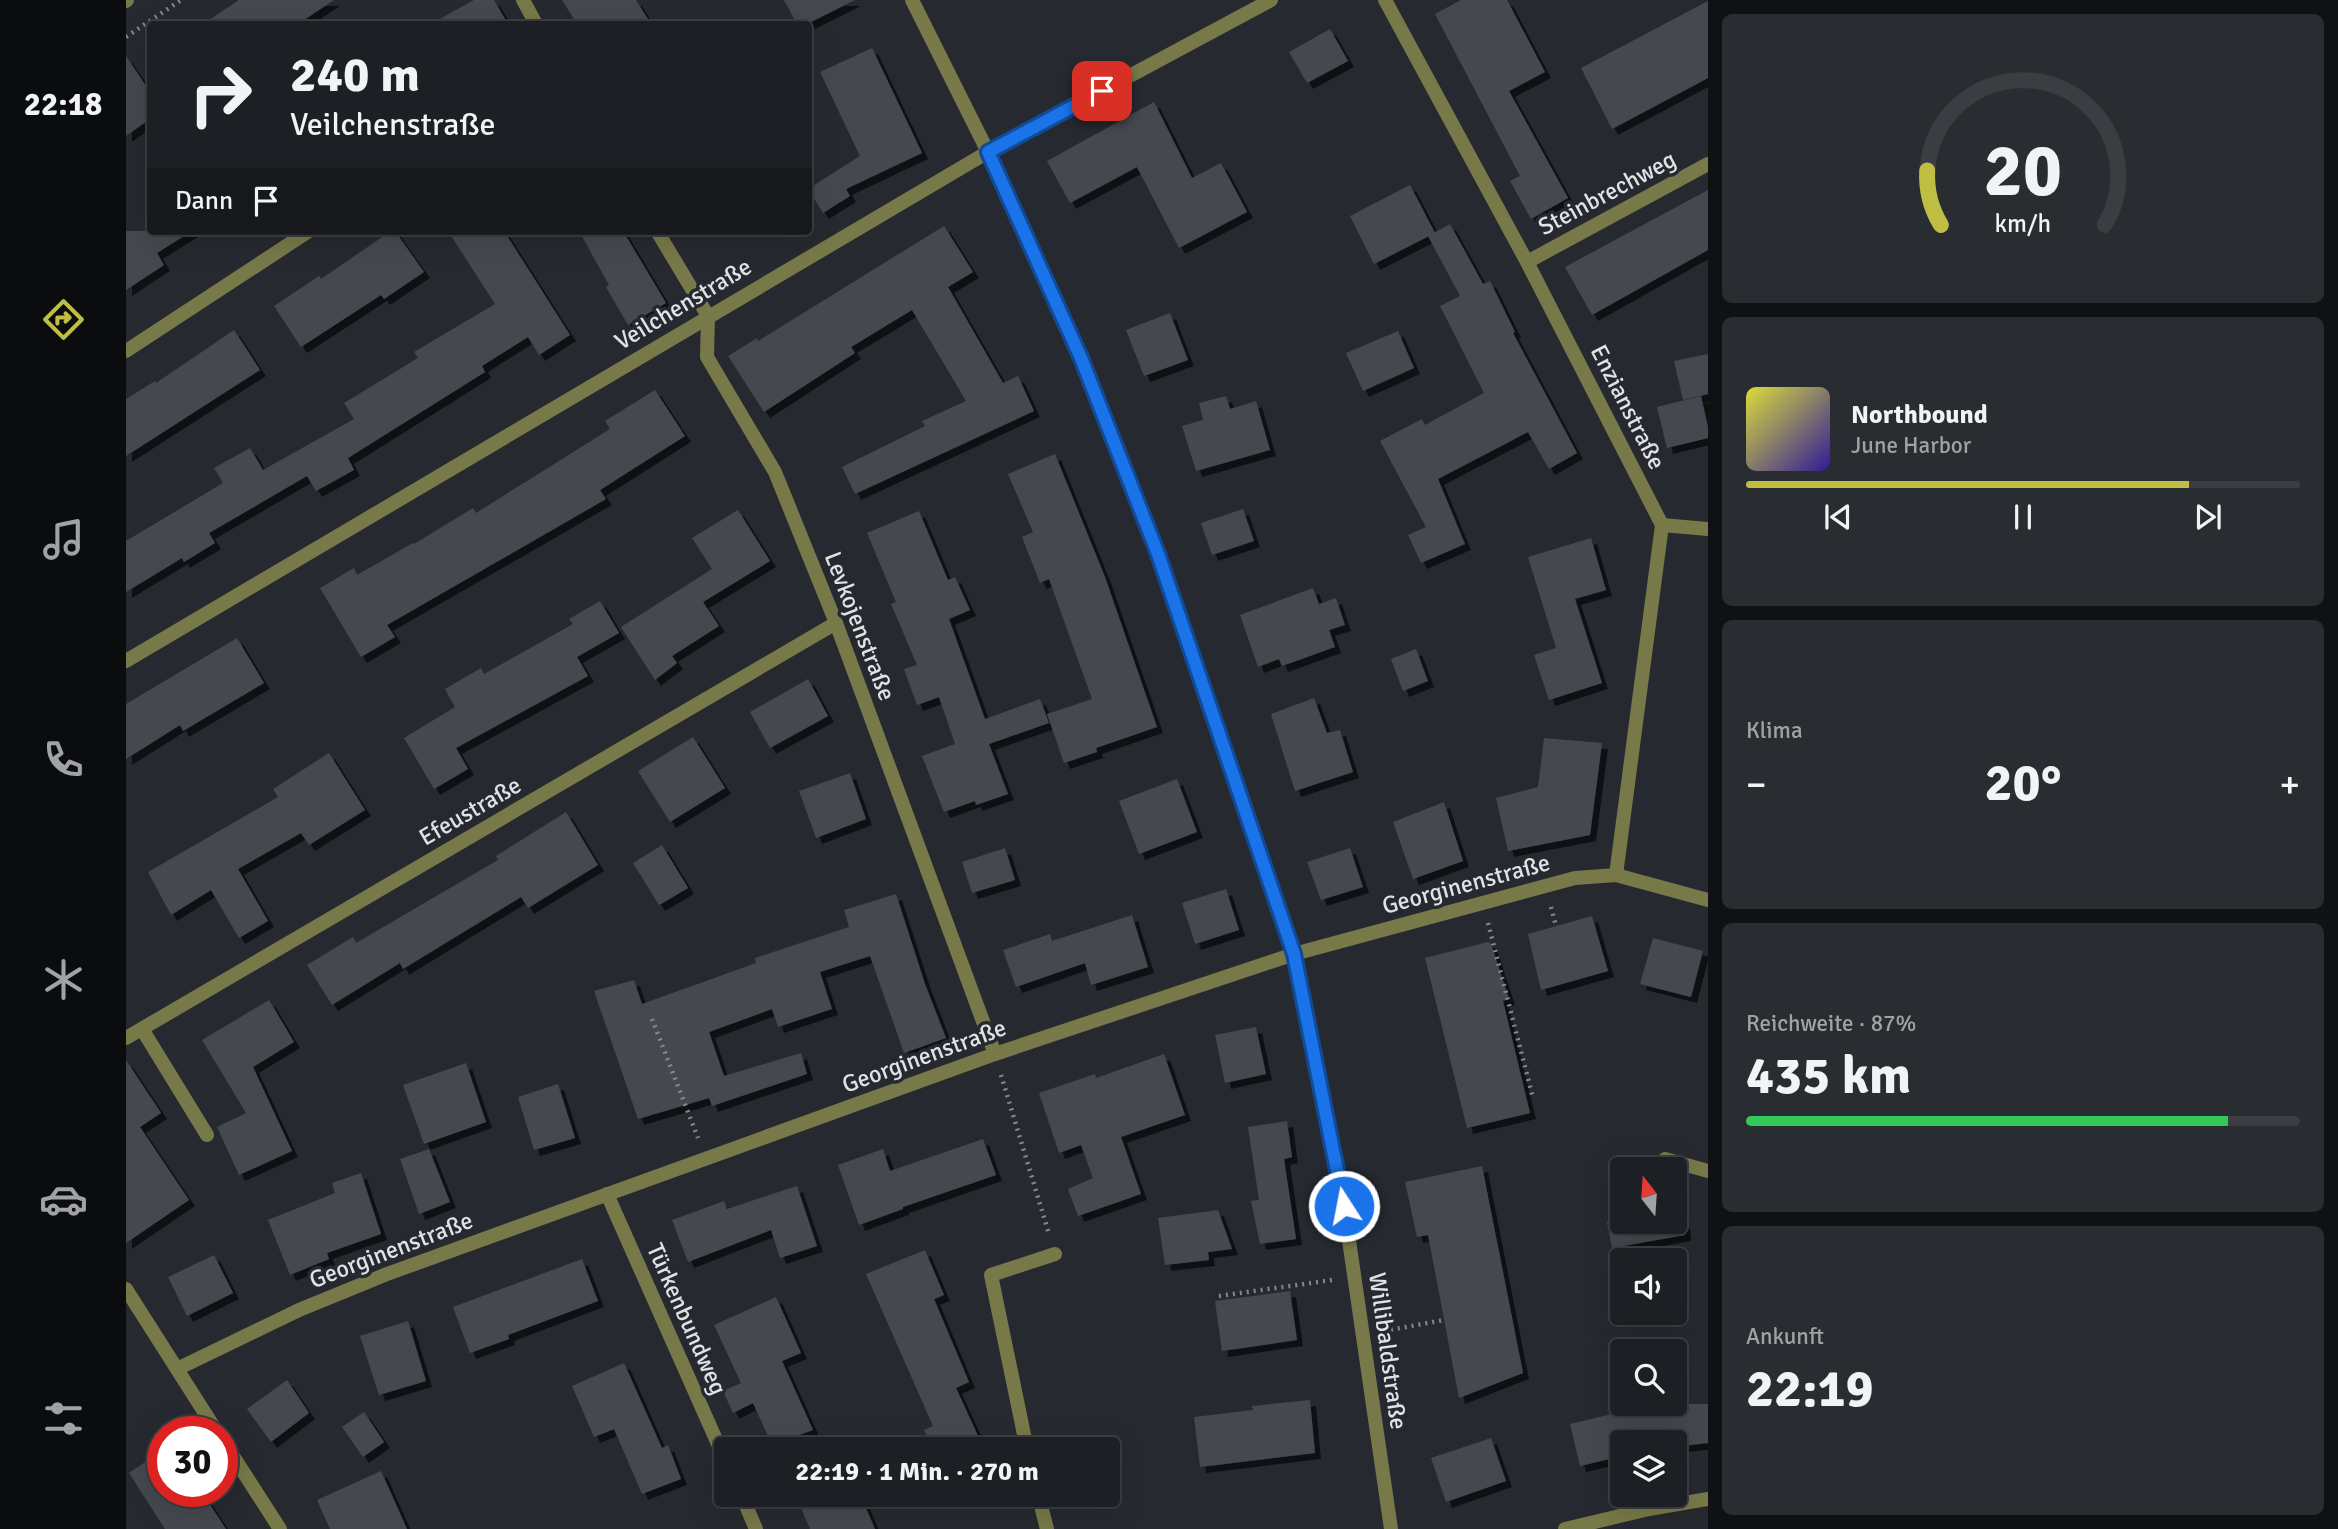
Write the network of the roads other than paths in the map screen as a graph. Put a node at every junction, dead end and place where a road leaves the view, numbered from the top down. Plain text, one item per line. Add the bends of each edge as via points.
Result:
1 (523, 0) edge
2 (912, 0) edge
3 (1271, 0) edge
4 (1385, 0) edge
5 (534, 21) edge
6 (988, 152) junction
7 (1708, 164) edge
8 (303, 235) edge
9 (659, 235) edge
10 (1527, 262) junction
11 (708, 316) junction
12 (126, 351) edge
13 (1662, 525) junction
14 (1708, 529) edge
15 (836, 622) junction
16 (126, 661) edge
17 (1616, 875) junction
18 (1708, 900) edge
19 (1294, 954) junction
20 (142, 1028) junction
21 (126, 1038) edge
22 (995, 1054) junction
23 (207, 1135) dead end
24 (1687, 1165) edge
25 (1708, 1171) edge
26 (607, 1194) junction
27 (1055, 1254) road end
28 (126, 1289) edge
29 (177, 1369) junction
30 (207, 1416) edge
31 (715, 1437) edge
32 (1025, 1437) edge
33 (238, 1464) edge
34 (1708, 1499) edge
35 (747, 1507) edge
36 (1041, 1507) edge
37 (280, 1529) edge
38 (756, 1529) edge
39 (1047, 1529) edge
40 (1391, 1529) edge
41 (1565, 1529) edge

1 - 5 street
2 - 6 street, Willibaldstraße
3 - 6 street, Veilchenstraße
4 - 10 street, Enzianstraße
6 - 11 street, Veilchenstraße
6 - 19 street, Willibaldstraße via 1081,358 1158,554
7 - 10 street, Steinbrechweg
8 - 12 street
9 - 11 street
10 - 13 street, Enzianstraße
11 - 15 street, Levkojenstraße via 707,356 775,472
11 - 16 street, Veilchenstraße
13 - 14 street
13 - 17 street
15 - 20 street, Efeustraße
15 - 22 street, Levkojenstraße
17 - 18 street, Georginenstraße
17 - 19 street, Georginenstraße via 1575,878
19 - 22 street, Georginenstraße
19 - 40 street, Willibaldstraße via 1344,1206
20 - 21 street, Efeustraße
20 - 23 street
22 - 26 street, Georginenstraße
24 - 25 street
26 - 29 street, Georginenstraße via 387,1274
26 - 31 street, Türkenbundweg
27 - 32 street via 991,1275
28 - 29 street
29 - 30 street
33 - 37 street
34 - 41 street
35 - 38 street
36 - 39 street

